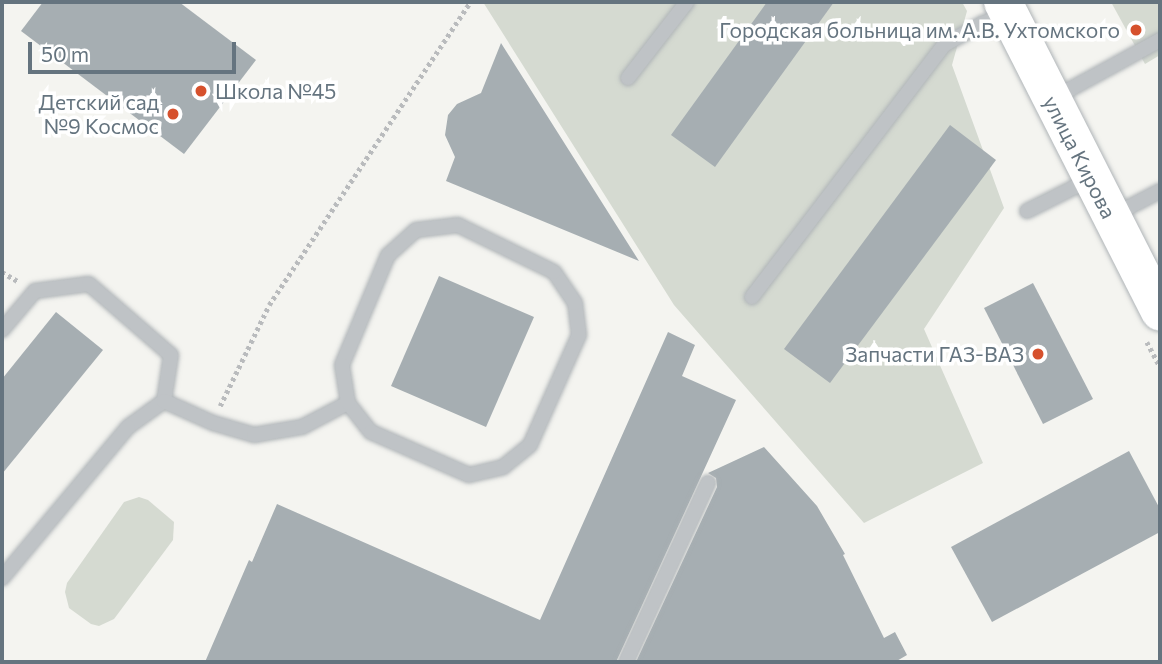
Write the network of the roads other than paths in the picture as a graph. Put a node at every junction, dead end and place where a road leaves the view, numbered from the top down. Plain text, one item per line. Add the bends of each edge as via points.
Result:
1 (687, 2) edge
2 (1006, 8) edge
3 (1160, 40) edge
4 (628, 78) dead end
5 (1052, 100) junction
6 (1091, 179) junction
7 (1160, 191) edge
8 (1027, 211) dead end
9 (1110, 217) junction
10 (752, 298) dead end
11 (1160, 311) edge
12 (2, 330) edge
13 (164, 401) junction
14 (348, 403) junction
15 (708, 483) dead end
16 (2, 578) edge
17 (626, 662) edge

1 - 4 lane
2 - 5 main road, улица Кирова
2 - 10 lane via 944,45
3 - 5 lane
5 - 6 main road, улица Кирова
6 - 8 lane
6 - 9 main road, улица Кирова
7 - 9 lane
9 - 11 main road, улица Кирова
12 - 13 lane via 35,291 89,284 171,355
13 - 14 lane via 254,435 302,427
13 - 16 lane via 128,427
14 - 14 lane via 371,432 469,475 503,467 530,445 579,335 575,303 554,272 458,226 416,230 388,255 342,365
15 - 17 lane

